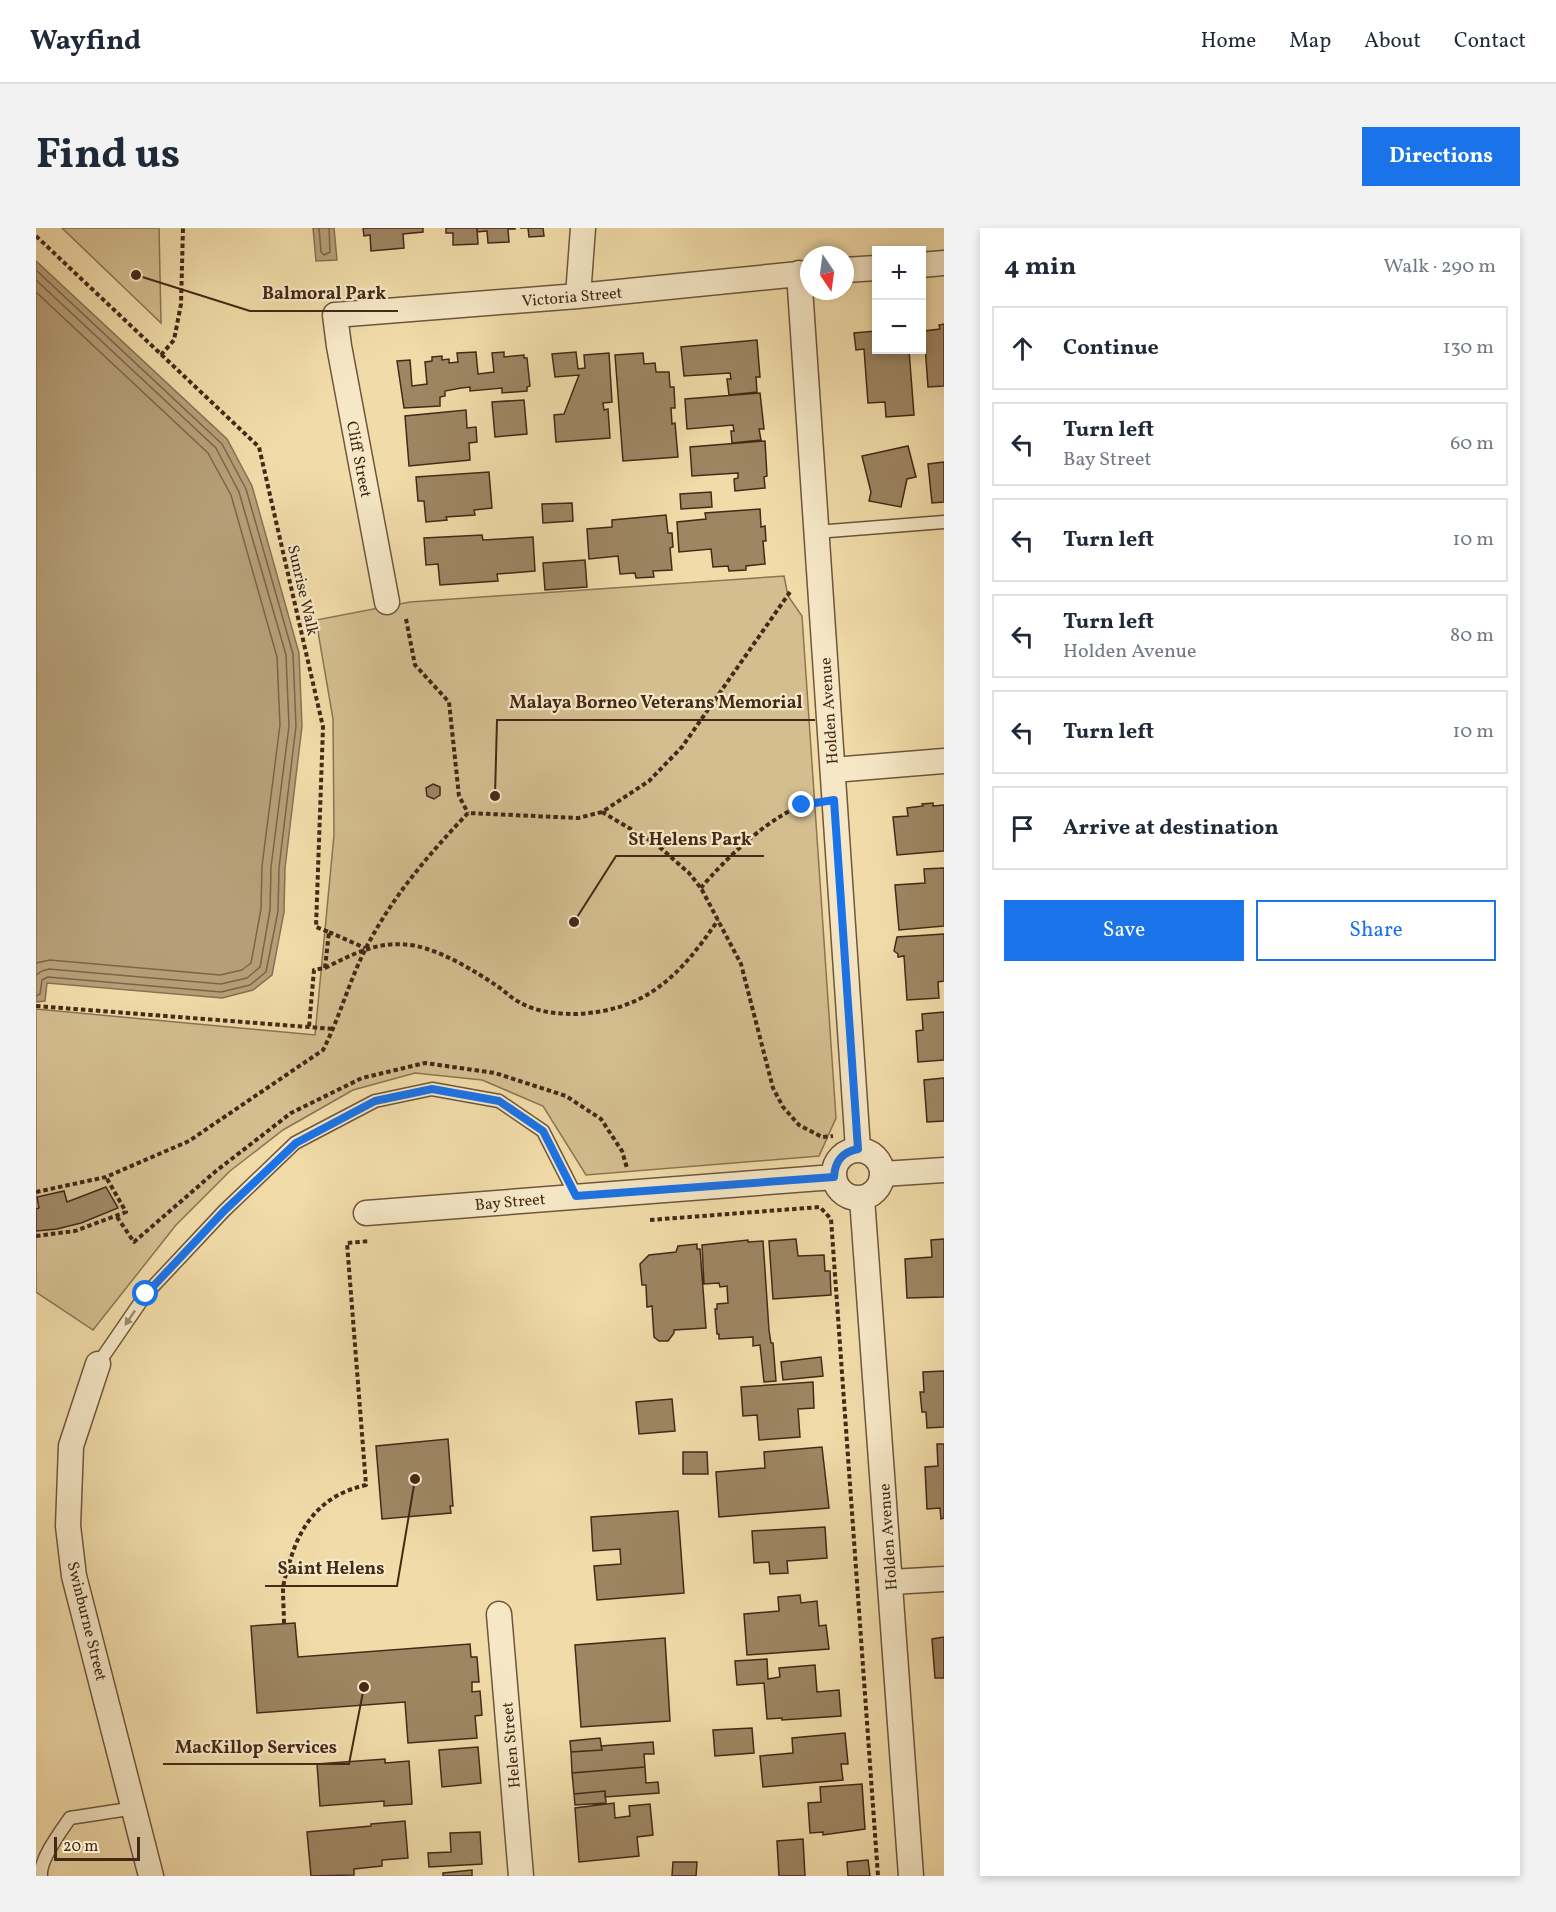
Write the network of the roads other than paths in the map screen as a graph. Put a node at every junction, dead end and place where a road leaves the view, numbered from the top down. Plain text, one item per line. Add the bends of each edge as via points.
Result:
1 (583, 228) edge
2 (944, 263) edge
3 (926, 265) edge
4 (872, 268) edge
5 (854, 269) edge
6 (800, 273) edge
7 (578, 297) junction
8 (805, 300) edge
9 (335, 315) joint
10 (944, 522) edge
11 (816, 532) junction
12 (387, 602) dead end
13 (944, 761) edge
14 (832, 770) junction
15 (858, 1141) junction
16 (944, 1170) edge
17 (883, 1174) junction
18 (834, 1177) junction
19 (576, 1196) junction
20 (862, 1198) junction
21 (366, 1213) dead end
22 (98, 1365) joint
23 (944, 1579) edge
24 (891, 1582) junction
25 (499, 1614) dead end
26 (135, 1809) junction
27 (41, 1876) edge
28 (151, 1876) edge
29 (520, 1876) edge
30 (911, 1876) edge

1 - 7 street
2 - 3 street
4 - 5 street
6 - 7 street, Victoria Street
7 - 9 street, Victoria Street
8 - 11 street, Holden Avenue
9 - 12 street, Cliff Street
10 - 11 lane
11 - 14 street, Holden Avenue
13 - 14 street
14 - 15 street, Holden Avenue
15 - 17 street via 876,1156
15 - 18 street via 843,1155 834,1169
16 - 17 street
17 - 20 street via 877,1190
18 - 19 street, Bay Street
18 - 20 street via 847,1196
19 - 21 street, Bay Street
19 -> 22 lane via 543,1131 499,1101 432,1089 375,1101 296,1143 224,1211 146,1294
20 - 24 street, Holden Avenue
22 - 26 street, Swinburne Street via 72,1446 68,1526 74,1576
23 - 24 street
24 - 30 street, Holden Avenue
25 - 29 street, Helen Street
26 - 27 lane via 70,1818 53,1842
26 - 28 street, Swinburne Street

